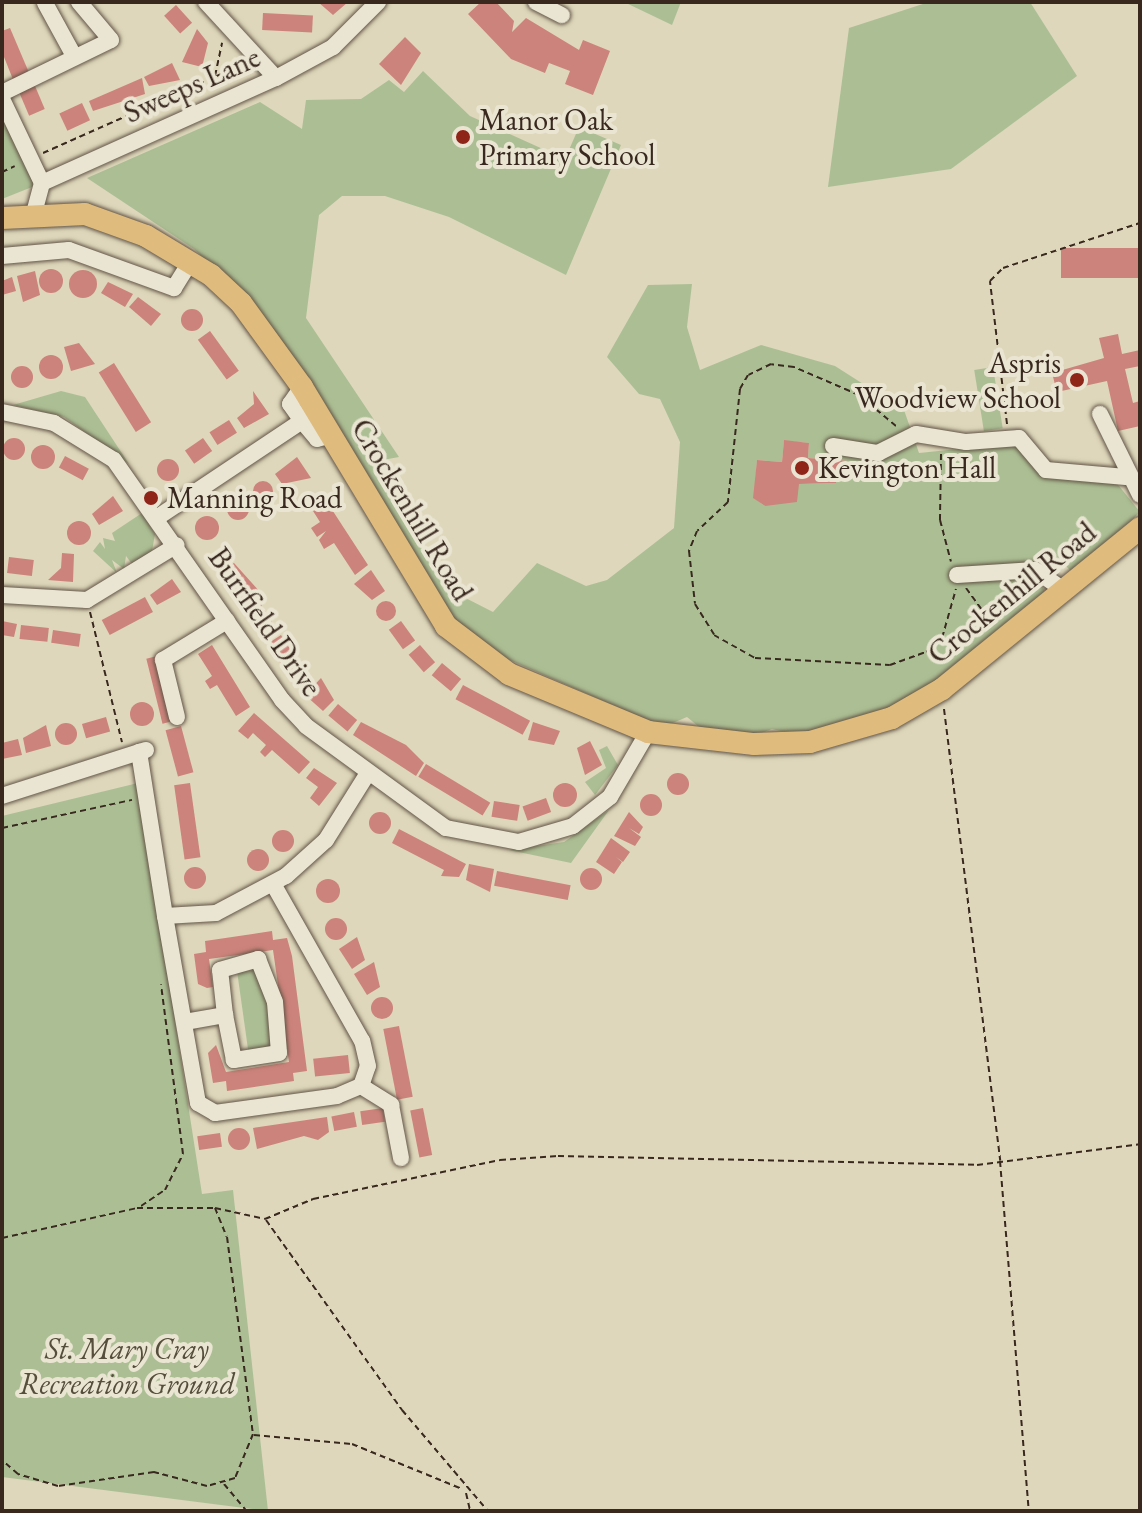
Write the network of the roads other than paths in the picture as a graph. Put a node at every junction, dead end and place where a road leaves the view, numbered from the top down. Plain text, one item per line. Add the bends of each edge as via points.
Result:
1 (79, 2) edge
2 (206, 2) edge
3 (378, 2) edge
4 (536, 2) edge
5 (45, 3) edge
6 (562, 15) dead end
7 (74, 56) junction
8 (276, 78) junction
9 (2, 96) edge
10 (42, 183) junction
11 (34, 213) junction
12 (2, 218) edge
13 (2, 256) edge
14 (191, 261) junction
15 (302, 387) junction
16 (2, 412) edge
17 (1100, 414) dead end
18 (302, 421) junction
19 (332, 435) junction
20 (833, 446) dead end
21 (1126, 477) junction
22 (1140, 495) edge
23 (158, 517) junction
24 (1140, 528) edge
25 (177, 545) junction
26 (957, 575) road end
27 (1064, 590) junction
28 (2, 595) edge
29 (227, 621) junction
30 (177, 717) dead end
31 (648, 732) junction
32 (368, 773) junction
33 (2, 796) edge
34 (273, 884) junction
35 (165, 916) junction
36 (225, 1015) junction
37 (185, 1022) junction
38 (361, 1086) junction
39 (401, 1158) dead end

1 - 7 street via 111,40
2 - 8 street
3 - 8 street, Sweeps Lane via 333,47
4 - 6 street
5 - 7 street
7 - 9 street
8 - 10 street, Sweeps Lane
9 - 10 street
10 - 11 street
11 - 12 main road, Crockenhill Road
11 - 14 main road, Crockenhill Road via 116,223
13 - 14 street via 69,250 174,288
14 - 15 main road, Crockenhill Road via 241,303
15 - 18 street via 290,404
15 - 19 main road, Crockenhill Road
16 - 23 street, Burrfield Drive via 54,423 99,446
17 - 21 street
18 - 19 street via 317,439
18 - 23 street
19 - 31 main road, Crockenhill Road via 423,592 466,646 552,696
20 - 21 street via 878,453 916,434 1019,438 1046,470
21 - 22 street
23 - 25 street, Burrfield Drive
24 - 27 main road, Crockenhill Road
25 - 28 street via 87,600
25 - 29 street, Burrfield Drive
26 - 27 street via 1035,570
27 - 31 main road, Crockenhill Road via 942,689 892,718 810,742 754,744
29 - 30 street via 163,660
29 - 32 street, Burrfield Drive via 306,726
31 - 32 street, Burrfield Drive via 626,777 590,815 519,842 446,828
32 - 34 street via 326,840
33 - 35 street via 137,753
34 - 35 street via 216,913
34 - 38 street via 347,1005 368,1066
35 - 37 street
36 - 36 street via 220,970 258,959 275,1002 279,1053 234,1060
36 - 37 street
37 - 38 street via 205,1110 337,1096
38 - 39 street via 391,1105

